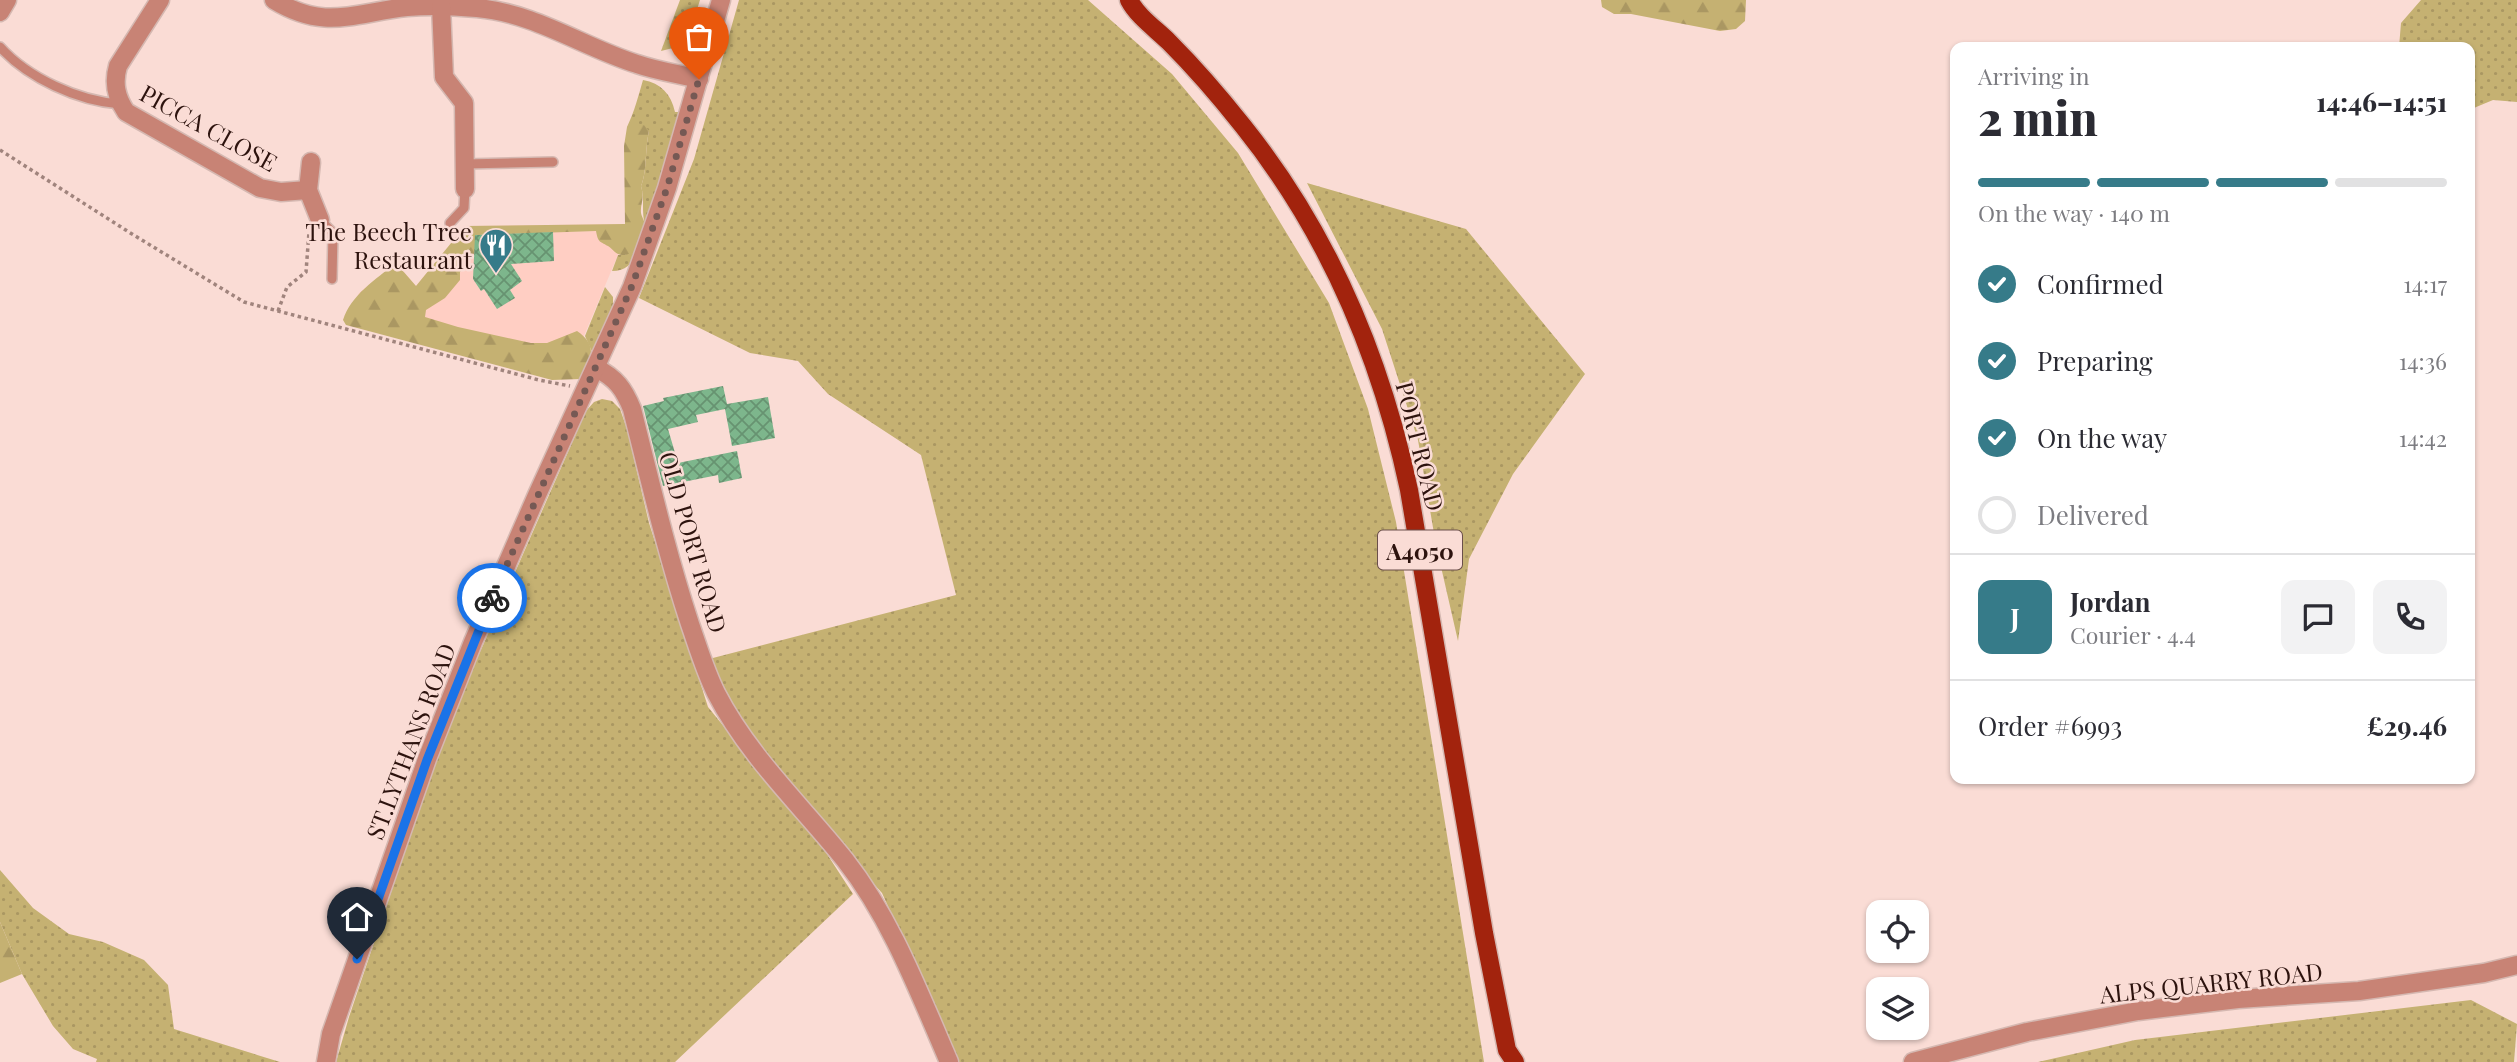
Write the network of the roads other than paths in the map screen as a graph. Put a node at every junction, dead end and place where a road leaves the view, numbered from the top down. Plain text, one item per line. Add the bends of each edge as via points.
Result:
1 (7, 0) edge
2 (159, 0) edge
3 (274, 0) edge
4 (721, 0) edge
5 (1127, 3) edge
6 (442, 6) junction
7 (520, 8) edge
8 (0, 12) edge
9 (0, 47) edge
10 (699, 79) junction
11 (120, 104) junction
12 (311, 162) dead end
13 (553, 162) dead end
14 (464, 164) junction
15 (465, 189) joint
16 (308, 190) junction
17 (320, 220) joint
18 (450, 223) dead end
19 (332, 279) dead end
20 (596, 368) junction
21 (2517, 965) edge
22 (1508, 1058) edge
23 (326, 1062) edge
24 (949, 1062) edge
25 (1913, 1062) edge

1 - 8 street
2 - 11 street, PICCA CLOSE via 118,66 115,78
3 - 6 street via 317,19
4 - 10 street
5 - 22 main road, PORT ROAD / A4050 via 1216,93 1292,195 1342,285 1376,367 1409,490
6 - 7 street
6 - 14 street via 444,76 464,103
7 - 10 street via 637,64
9 - 11 lane via 60,87
10 - 20 street via 652,234
11 - 16 street, PICCA CLOSE via 145,125 260,188
12 - 16 street, PICCA CLOSE
13 - 14 lane
14 - 15 street
15 - 18 lane via 464,208
16 - 17 street, PICCA CLOSE
17 - 19 lane via 332,233
20 - 23 street, ST.LYTHANS ROAD via 491,598 427,760 331,1034
20 - 24 street, OLD PORT ROAD via 614,377 632,409 682,599 716,694 745,743 867,892 897,943
21 - 25 street, ALPS QUARRY ROAD via 2484,974 2359,991 2138,1011 2027,1032

